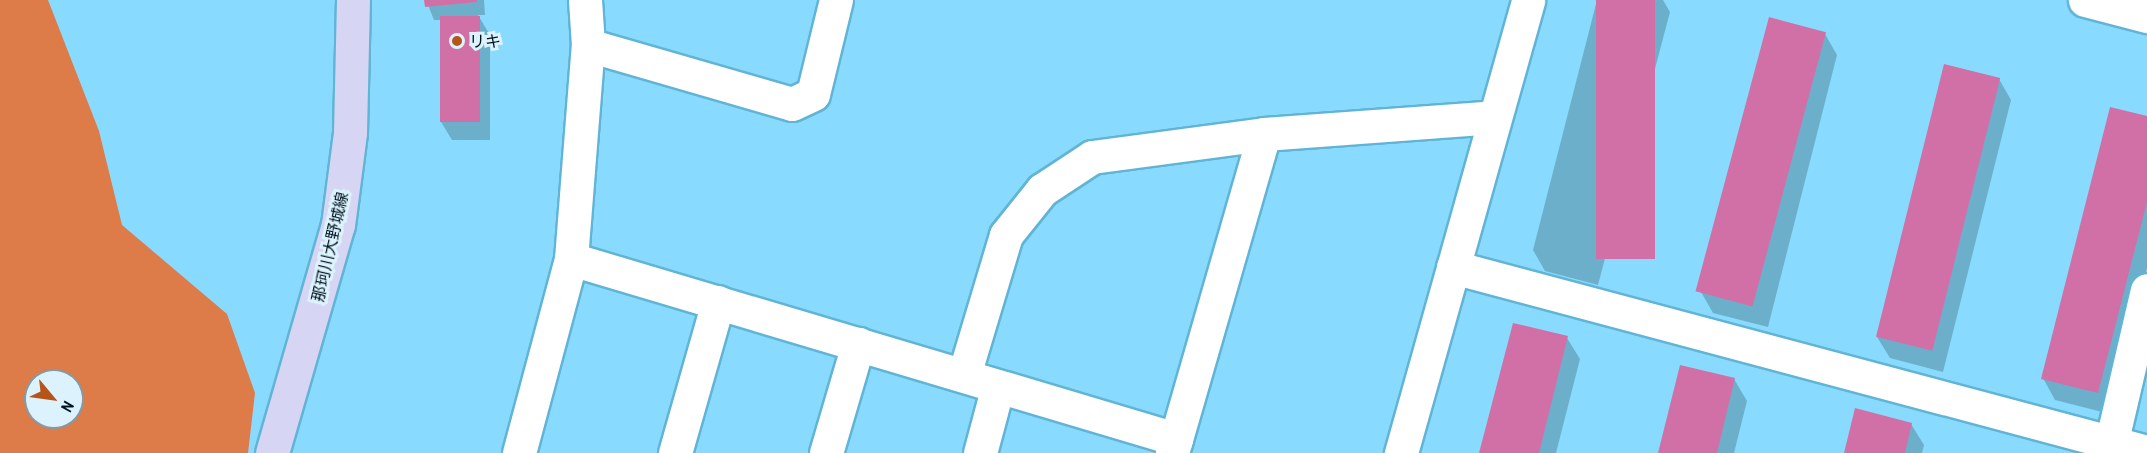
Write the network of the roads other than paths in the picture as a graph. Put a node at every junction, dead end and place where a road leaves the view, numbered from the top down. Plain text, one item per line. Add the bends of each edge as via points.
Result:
1 (353, 0) edge
2 (585, 0) edge
3 (836, 0) edge
4 (1528, 0) edge
5 (2085, 0) edge
6 (2147, 16) edge
7 (588, 45) junction
8 (1494, 117) junction
9 (1264, 134) junction
10 (571, 259) junction
11 (1453, 267) junction
12 (2147, 290) edge
13 (718, 302) junction
14 (858, 344) junction
15 (964, 375) junction
16 (998, 386) junction
17 (1174, 446) edge
18 (2110, 448) edge
19 (2147, 452) edge
20 (272, 453) edge
21 (519, 453) edge
22 (675, 453) edge
23 (826, 453) edge
24 (980, 453) edge
25 (1401, 453) edge

1 - 20 main road, 那珂川大野城線 via 350,132 338,225
2 - 7 street
3 - 7 street via 813,94 792,104
4 - 8 street
5 - 6 street
7 - 10 street
8 - 9 street
8 - 11 street
9 - 15 street via 1092,157 1042,190 1006,235
9 - 17 street
10 - 13 street
10 - 21 street
11 - 18 street
11 - 25 street
12 - 18 street
13 - 14 street
13 - 22 street
14 - 15 street
14 - 23 street
15 - 16 street
16 - 17 street
16 - 24 street
18 - 19 street

